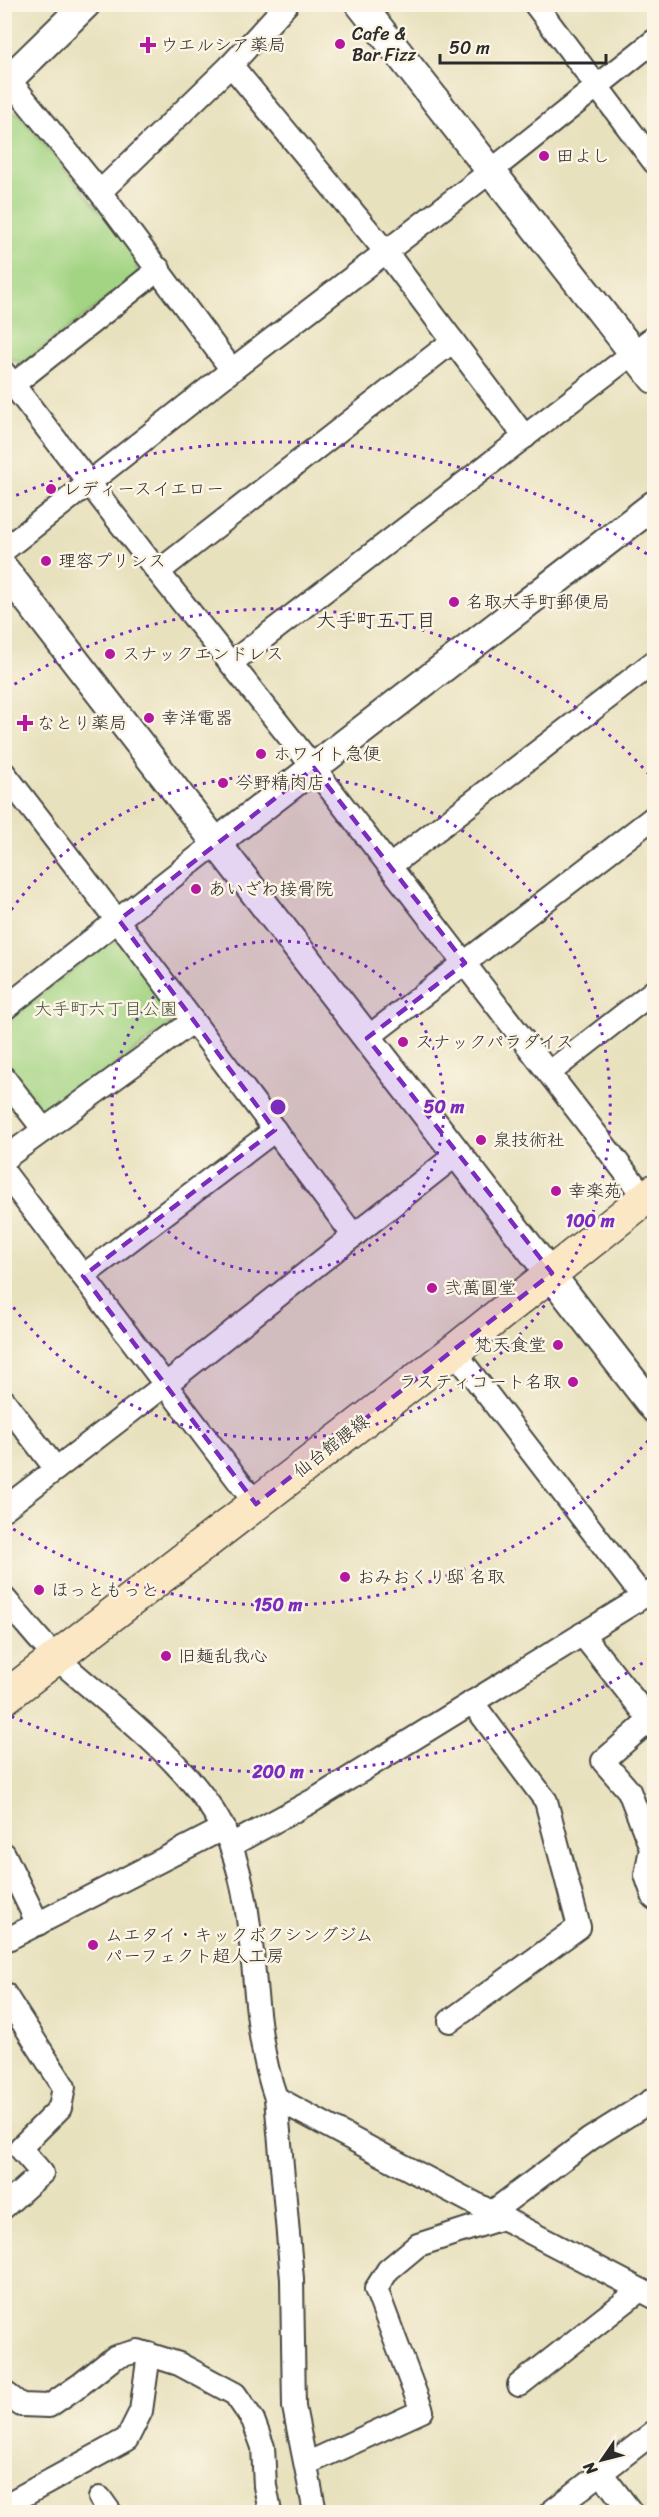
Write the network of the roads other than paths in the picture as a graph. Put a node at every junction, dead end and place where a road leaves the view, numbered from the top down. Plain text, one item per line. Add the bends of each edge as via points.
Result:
1 (86, 4) edge
2 (287, 4) edge
3 (360, 4) edge
4 (535, 4) edge
5 (654, 41) edge
6 (231, 64) junction
7 (7, 82) edge
8 (597, 86) junction
9 (654, 162) edge
10 (491, 171) junction
11 (100, 192) junction
12 (386, 252) junction
13 (159, 269) junction
14 (453, 341) junction
15 (645, 345) edge
16 (232, 370) junction
17 (9, 379) edge
18 (654, 379) edge
19 (525, 437) junction
20 (89, 482) junction
21 (654, 505) edge
22 (4, 549) edge
23 (4, 569) edge
24 (158, 573) junction
25 (654, 662) edge
26 (231, 663) junction
27 (314, 768) junction
28 (5, 776) edge
29 (654, 816) edge
30 (216, 843) junction
31 (390, 866) junction
32 (118, 920) junction
33 (465, 963) junction
34 (654, 991) edge
35 (4, 1009) edge
36 (192, 1022) junction
37 (368, 1038) junction
38 (549, 1073) junction
39 (4, 1078) edge
40 (44, 1130) junction
41 (275, 1130) junction
42 (457, 1154) junction
43 (4, 1159) edge
44 (4, 1172) edge
45 (650, 1194) edge
46 (354, 1236) junction
47 (552, 1273) junction
48 (83, 1275) junction
49 (454, 1351) junction
50 (165, 1385) junction
51 (4, 1401) edge
52 (654, 1408) edge
53 (56, 1469) junction
54 (256, 1504) junction
55 (4, 1509) edge
56 (649, 1594) edge
57 (4, 1598) edge
58 (582, 1634) junction
59 (56, 1658) junction
60 (4, 1698) edge
61 (472, 1702) junction
62 (227, 1837) junction
63 (4, 1854) edge
64 (654, 1898) edge
65 (38, 1924) junction
66 (4, 1941) edge
67 (4, 1993) edge
68 (450, 2021) dead end
69 (276, 2098) junction
70 (654, 2098) edge
71 (4, 2207) edge
72 (497, 2216) junction
73 (647, 2294) edge
74 (149, 2354) junction
75 (519, 2385) dead end
76 (4, 2392) edge
77 (654, 2432) edge
78 (306, 2464) junction
79 (601, 2473) junction
80 (4, 2506) edge
81 (270, 2512) edge
82 (315, 2512) edge
83 (551, 2512) edge
84 (631, 2512) edge

1 - 7 street
2 - 6 street
3 - 10 street
4 - 8 street
5 - 8 street
6 - 11 street
6 - 12 street
7 - 11 street
8 - 9 street
8 - 10 street
10 - 12 street
10 - 15 street
11 - 13 street
12 - 14 street
12 - 16 street
13 - 16 street
13 - 17 street
14 - 19 street
14 - 24 street
15 - 18 street
15 - 19 street
16 - 20 street
17 - 20 street
19 - 26 street
20 - 22 street
20 - 24 street
21 - 27 street
23 - 30 street
24 - 26 street
25 - 31 street
26 - 27 street
27 - 30 street
27 - 31 street
28 - 32 street
29 - 33 street
30 - 32 street
30 - 37 street
31 - 33 street
32 - 35 street
32 - 36 street
33 - 37 street
33 - 38 street
34 - 38 street
36 - 40 street
36 - 41 street
37 - 42 street
38 - 45 street
39 - 40 street
40 - 43 street
41 - 46 street
41 - 48 street
42 - 46 street
42 - 47 street
44 - 48 street
45 - 47 main road, 仙台館腰線
46 - 50 street
47 - 49 main road, 仙台館腰線
47 - 52 street
48 - 50 street
49 - 54 main road, 仙台館腰線
49 - 56 street
50 - 53 street
50 - 54 street
51 - 53 street
53 - 55 street
54 - 59 main road, 仙台館腰線
56 - 58 street
57 - 59 street
58 - 61 street
58 - 64 street via 650,1719 603,1761 629,1791 651,1848 646,1875
59 - 60 main road, 仙台館腰線
59 - 62 street via 197,1788
61 - 62 street via 314,1800
61 - 68 street via 546,1801 579,1927
62 - 65 street
62 - 69 street via 246,1901 266,2070
63 - 65 street
65 - 66 street
67 - 71 street via 63,2087 60,2108 20,2148 42,2173
69 - 72 street
69 - 78 street via 292,2279 294,2407
70 - 72 street via 590,2139
72 - 73 street
72 - 78 street via 418,2245 388,2270 376,2289 422,2411
73 - 75 street
74 - 76 street via 138,2351 115,2356 49,2406 21,2405
74 - 80 street via 141,2411 127,2439
74 - 81 street via 179,2364 235,2394 253,2420 262,2447
77 - 79 street
78 - 82 street
79 - 83 street
79 - 84 street

